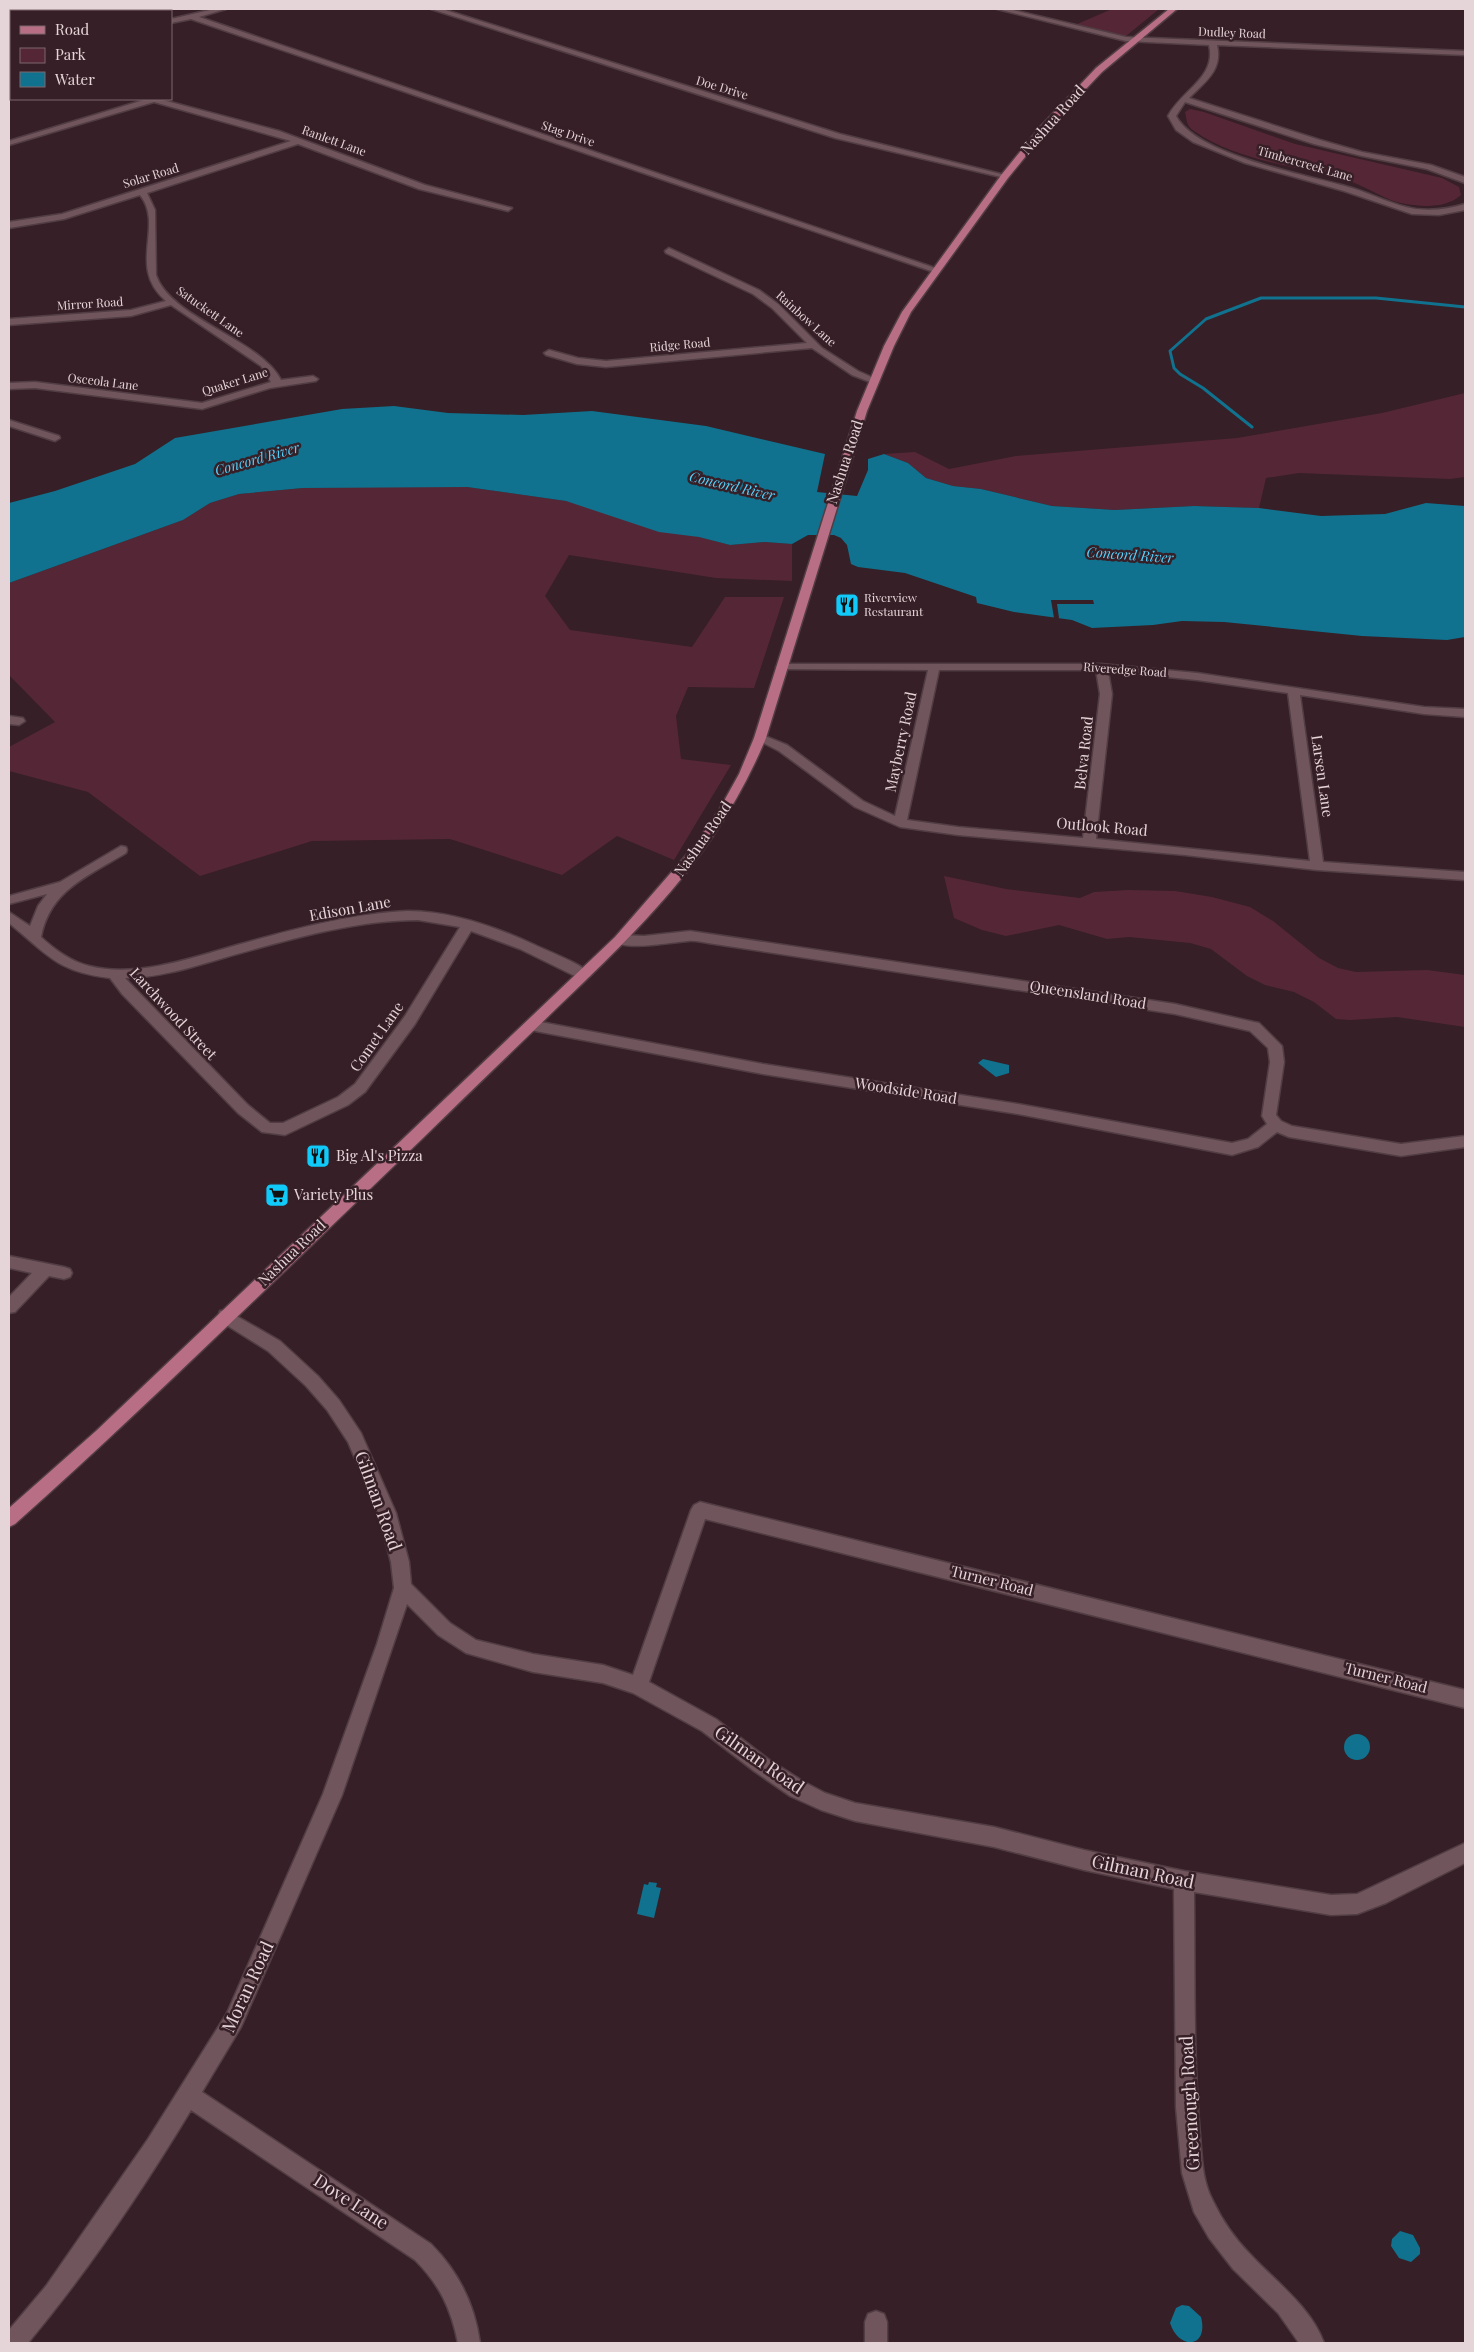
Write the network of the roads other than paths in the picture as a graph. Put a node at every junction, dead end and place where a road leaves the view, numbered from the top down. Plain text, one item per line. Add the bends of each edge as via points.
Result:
1 (222, 9) edge
2 (435, 9) edge
3 (1001, 9) edge
4 (1172, 9) edge
5 (193, 17) junction
6 (172, 21) edge
7 (1136, 40) junction
8 (1214, 44) junction
9 (1465, 53) edge
10 (150, 100) edge
11 (156, 100) edge
12 (1184, 100) junction
13 (299, 141) junction
14 (9, 143) edge
15 (1005, 176) junction
16 (1465, 180) edge
17 (142, 192) junction
18 (1465, 207) edge
19 (508, 208) dead end
20 (9, 225) edge
21 (669, 251) dead end
22 (937, 270) junction
23 (172, 302) junction
24 (9, 322) edge
25 (814, 345) junction
26 (549, 353) dead end
27 (313, 379) dead end
28 (874, 380) junction
29 (276, 383) junction
30 (9, 386) edge
31 (195, 405) joint
32 (9, 423) edge
33 (55, 438) dead end
34 (782, 667) junction
35 (1101, 667) junction
36 (934, 668) junction
37 (1294, 692) junction
38 (1465, 713) edge
39 (760, 738) junction
40 (900, 822) junction
41 (1090, 842) junction
42 (121, 850) dead end
43 (1317, 866) junction
44 (1465, 876) edge
45 (61, 886) junction
46 (9, 900) edge
47 (9, 916) edge
48 (467, 926) junction
49 (34, 937) junction
50 (620, 940) junction
51 (115, 975) junction
52 (584, 975) junction
53 (530, 1025) junction
54 (1276, 1125) junction
55 (279, 1130) joint
56 (1465, 1142) edge
57 (9, 1262) edge
58 (45, 1270) junction
59 (64, 1273) dead end
60 (9, 1307) edge
61 (226, 1316) junction
62 (9, 1519) edge
63 (403, 1588) junction
64 (638, 1686) junction
65 (1465, 1699) edge
66 (1465, 1853) edge
67 (1184, 1881) junction
68 (189, 2096) junction
69 (13, 2343) edge
70 (469, 2343) edge
71 (1313, 2343) edge

1 - 5 street
2 - 15 street, Doe Drive via 845,138
3 - 7 street, Dudley Road
4 - 7 main road, Nashua Road
5 - 6 street
5 - 22 street, Stag Drive
7 - 8 street, Dudley Road
7 - 15 main road, Nashua Road via 1070,100
8 - 9 street, Dudley Road
8 - 12 street, Timbercreek Lane via 1214,65
10 - 14 street
11 - 13 street, Ranlett Lane
12 - 16 street, Timbercreek Lane via 1266,128 1364,155 1443,171
12 - 18 street, Timbercreek Lane via 1172,116 1175,127 1186,136 1234,156 1412,211 1440,212
13 - 17 street, Solar Road
13 - 19 street, Ranlett Lane via 415,185
15 - 22 main road, Nashua Road
17 - 20 street, Solar Road via 52,219
17 - 23 street, Satuckett Lane via 150,202 154,282
21 - 25 street, Rainbow Lane via 756,292
22 - 28 main road, Nashua Road via 907,312
23 - 24 street, Mirror Road via 131,313
23 - 29 street, Satuckett Lane via 264,364
25 - 26 street, Ridge Road via 606,364 577,361
25 - 28 street, Rainbow Lane via 856,373
27 - 29 street, Quaker Lane
28 - 34 main road, Nashua Road via 819,543
29 - 31 street, Quaker Lane via 216,403
30 - 31 street, Osceola Lane via 35,385
32 - 33 street
34 - 36 street, Riveredge Road
34 - 39 main road, Nashua Road
35 - 36 street, Riveredge Road
35 - 37 street, Riveredge Road via 1151,670
35 - 41 street, Belva Road via 1106,694
36 - 40 street, Mayberry Road
37 - 38 street, Riveredge Road via 1428,713
37 - 43 street, Larsen Lane
39 - 40 street, Outlook Road via 783,748 859,804
39 - 50 main road, Nashua Road via 736,792 713,830 681,873
40 - 41 street, Outlook Road via 958,831
41 - 43 street, Outlook Road
42 - 45 street
43 - 44 street, Outlook Road
45 - 46 street
45 - 49 street via 38,914
47 - 49 street, Larchwood Street
48 - 51 street, Edison Lane via 418,916 378,919 294,936 164,969
48 - 52 street, Edison Lane via 523,945
48 - 55 street, Comet Lane via 410,1020 357,1092 299,1124
49 - 51 street, Larchwood Street via 69,964
50 - 52 main road, Nashua Road
50 - 54 street, Queensland Road via 690,936 794,949 1175,1009 1254,1027 1275,1046 1277,1062 1269,1116
51 - 55 street, Larchwood Street via 126,991 243,1109 268,1128
52 - 53 main road, Nashua Road
53 - 54 street, Woodside Road via 763,1069 1009,1107 1232,1149 1253,1143
53 - 61 main road, Nashua Road
54 - 56 street via 1289,1131 1401,1150
57 - 58 street
58 - 59 street
58 - 60 street
61 - 62 main road, Nashua Road via 102,1436
61 - 63 street, Gilman Road via 274,1346 305,1375 333,1405 355,1438 387,1513
63 - 64 street, Gilman Road via 444,1629 472,1647 533,1663 611,1676
63 - 68 street, Moran Road via 332,1796 234,2020
64 - 65 street, Turner Road via 700,1510
64 - 67 street, Gilman Road via 709,1725 797,1789 838,1808 994,1838
66 - 67 street, Gilman Road via 1379,1896 1350,1905 1310,1903
67 - 71 street, Greenough Road via 1187,2107 1193,2173 1202,2204 1217,2230 1241,2261 1286,2305
68 - 69 street, Moran Road via 54,2294
68 - 70 street, Dove Lane via 423,2252 440,2268 457,2297

